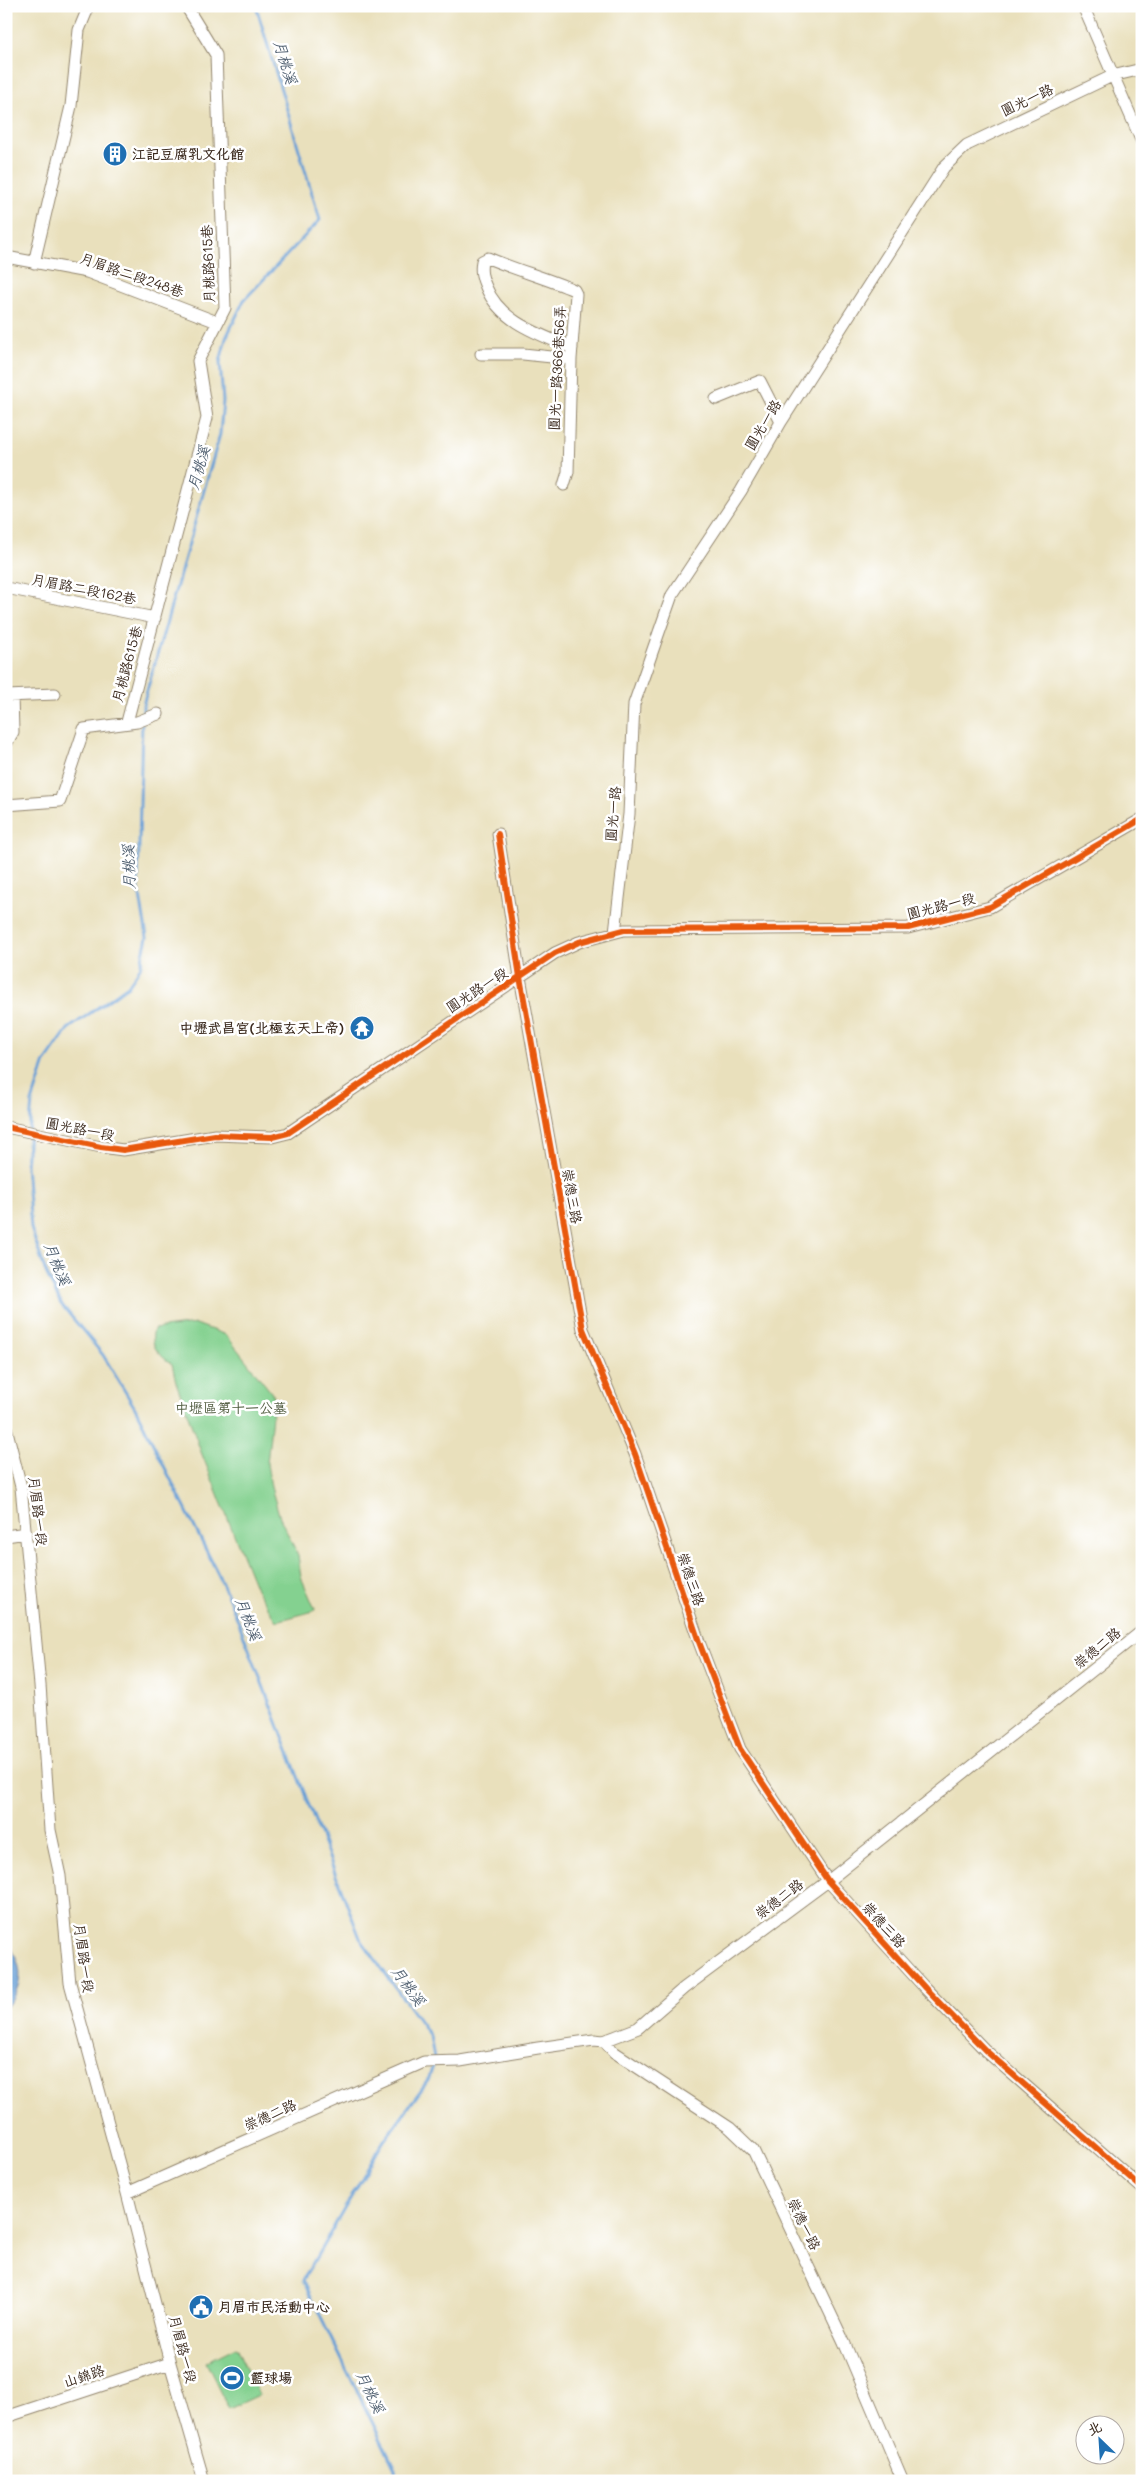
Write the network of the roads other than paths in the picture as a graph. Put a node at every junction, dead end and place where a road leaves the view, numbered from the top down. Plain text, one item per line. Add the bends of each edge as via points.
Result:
1 (84, 6) edge
2 (186, 6) edge
3 (1083, 6) edge
4 (1142, 69) edge
5 (1112, 76) junction
6 (1142, 142) edge
7 (6, 257) edge
8 (34, 263) junction
9 (217, 322) junction
10 (481, 354) dead end
11 (571, 354) junction
12 (716, 399) dead end
13 (781, 422) junction
14 (564, 485) dead end
15 (6, 588) edge
16 (155, 618) junction
17 (55, 694) dead end
18 (9, 696) edge
19 (158, 714) dead end
20 (132, 722) junction
21 (6, 744) edge
22 (6, 805) edge
23 (1142, 819) edge
24 (498, 834) dead end
25 (615, 932) junction
26 (520, 977) junction
27 (6, 1127) edge
28 (6, 1427) edge
29 (26, 1532) junction
30 (6, 1536) edge
31 (1142, 1631) edge
32 (828, 1881) junction
33 (604, 2041) junction
34 (1142, 2188) edge
35 (127, 2193) junction
36 (170, 2363) junction
37 (6, 2417) edge
38 (204, 2481) edge
39 (903, 2481) edge

1 - 8 street via 86,13 79,30 71,106
2 - 9 street, 月桃路615巷 via 216,55 225,308
3 - 5 street
4 - 5 street, 圓光一路
5 - 6 street
5 - 13 street, 圓光一路 via 967,145 944,167
7 - 8 street, 月眉路二段248巷
8 - 9 street, 月眉路二段248巷 via 87,272
9 - 16 street, 月桃路615巷 via 198,361 207,418
10 - 11 street
11 - 11 street, 圓光一路366巷56弄 via 576,306 574,290 488,258 482,261 481,275 500,310
11 - 14 street, 圓光一路366巷56弄 via 568,472
12 - 13 street via 760,381
13 - 25 street, 圓光一路 via 742,490 672,595 649,656 634,704 630,814
15 - 16 street, 月眉路二段162巷
16 - 20 street, 月桃路615巷
17 - 18 street
18 - 21 street via 13,732
19 - 20 street
20 - 22 street via 84,729 60,801
23 - 25 street, 圓光路一段 via 990,907 908,928
24 - 26 street, 崇德三路
25 - 26 street, 圓光路一段 via 555,953
26 - 27 street, 圓光路一段 via 288,1133 272,1137 215,1135 123,1150
26 - 32 street, 崇德三路 via 583,1329 635,1454 699,1642 740,1749
28 - 29 street, 月眉路一段 via 21,1487
29 - 30 street
29 - 35 street, 月眉路一段 via 50,1830 60,1876 70,1984
31 - 32 street, 崇德二路
32 - 33 street, 崇德二路 via 684,1988 638,2028
32 - 34 street, 崇德三路 via 984,2050
33 - 35 street, 崇德二路 via 460,2061 424,2062
33 - 39 street, 崇德一路 via 614,2052 730,2128 753,2150 844,2342
35 - 36 street, 月眉路一段
36 - 37 street, 山錦路
36 - 38 street, 月眉路一段

